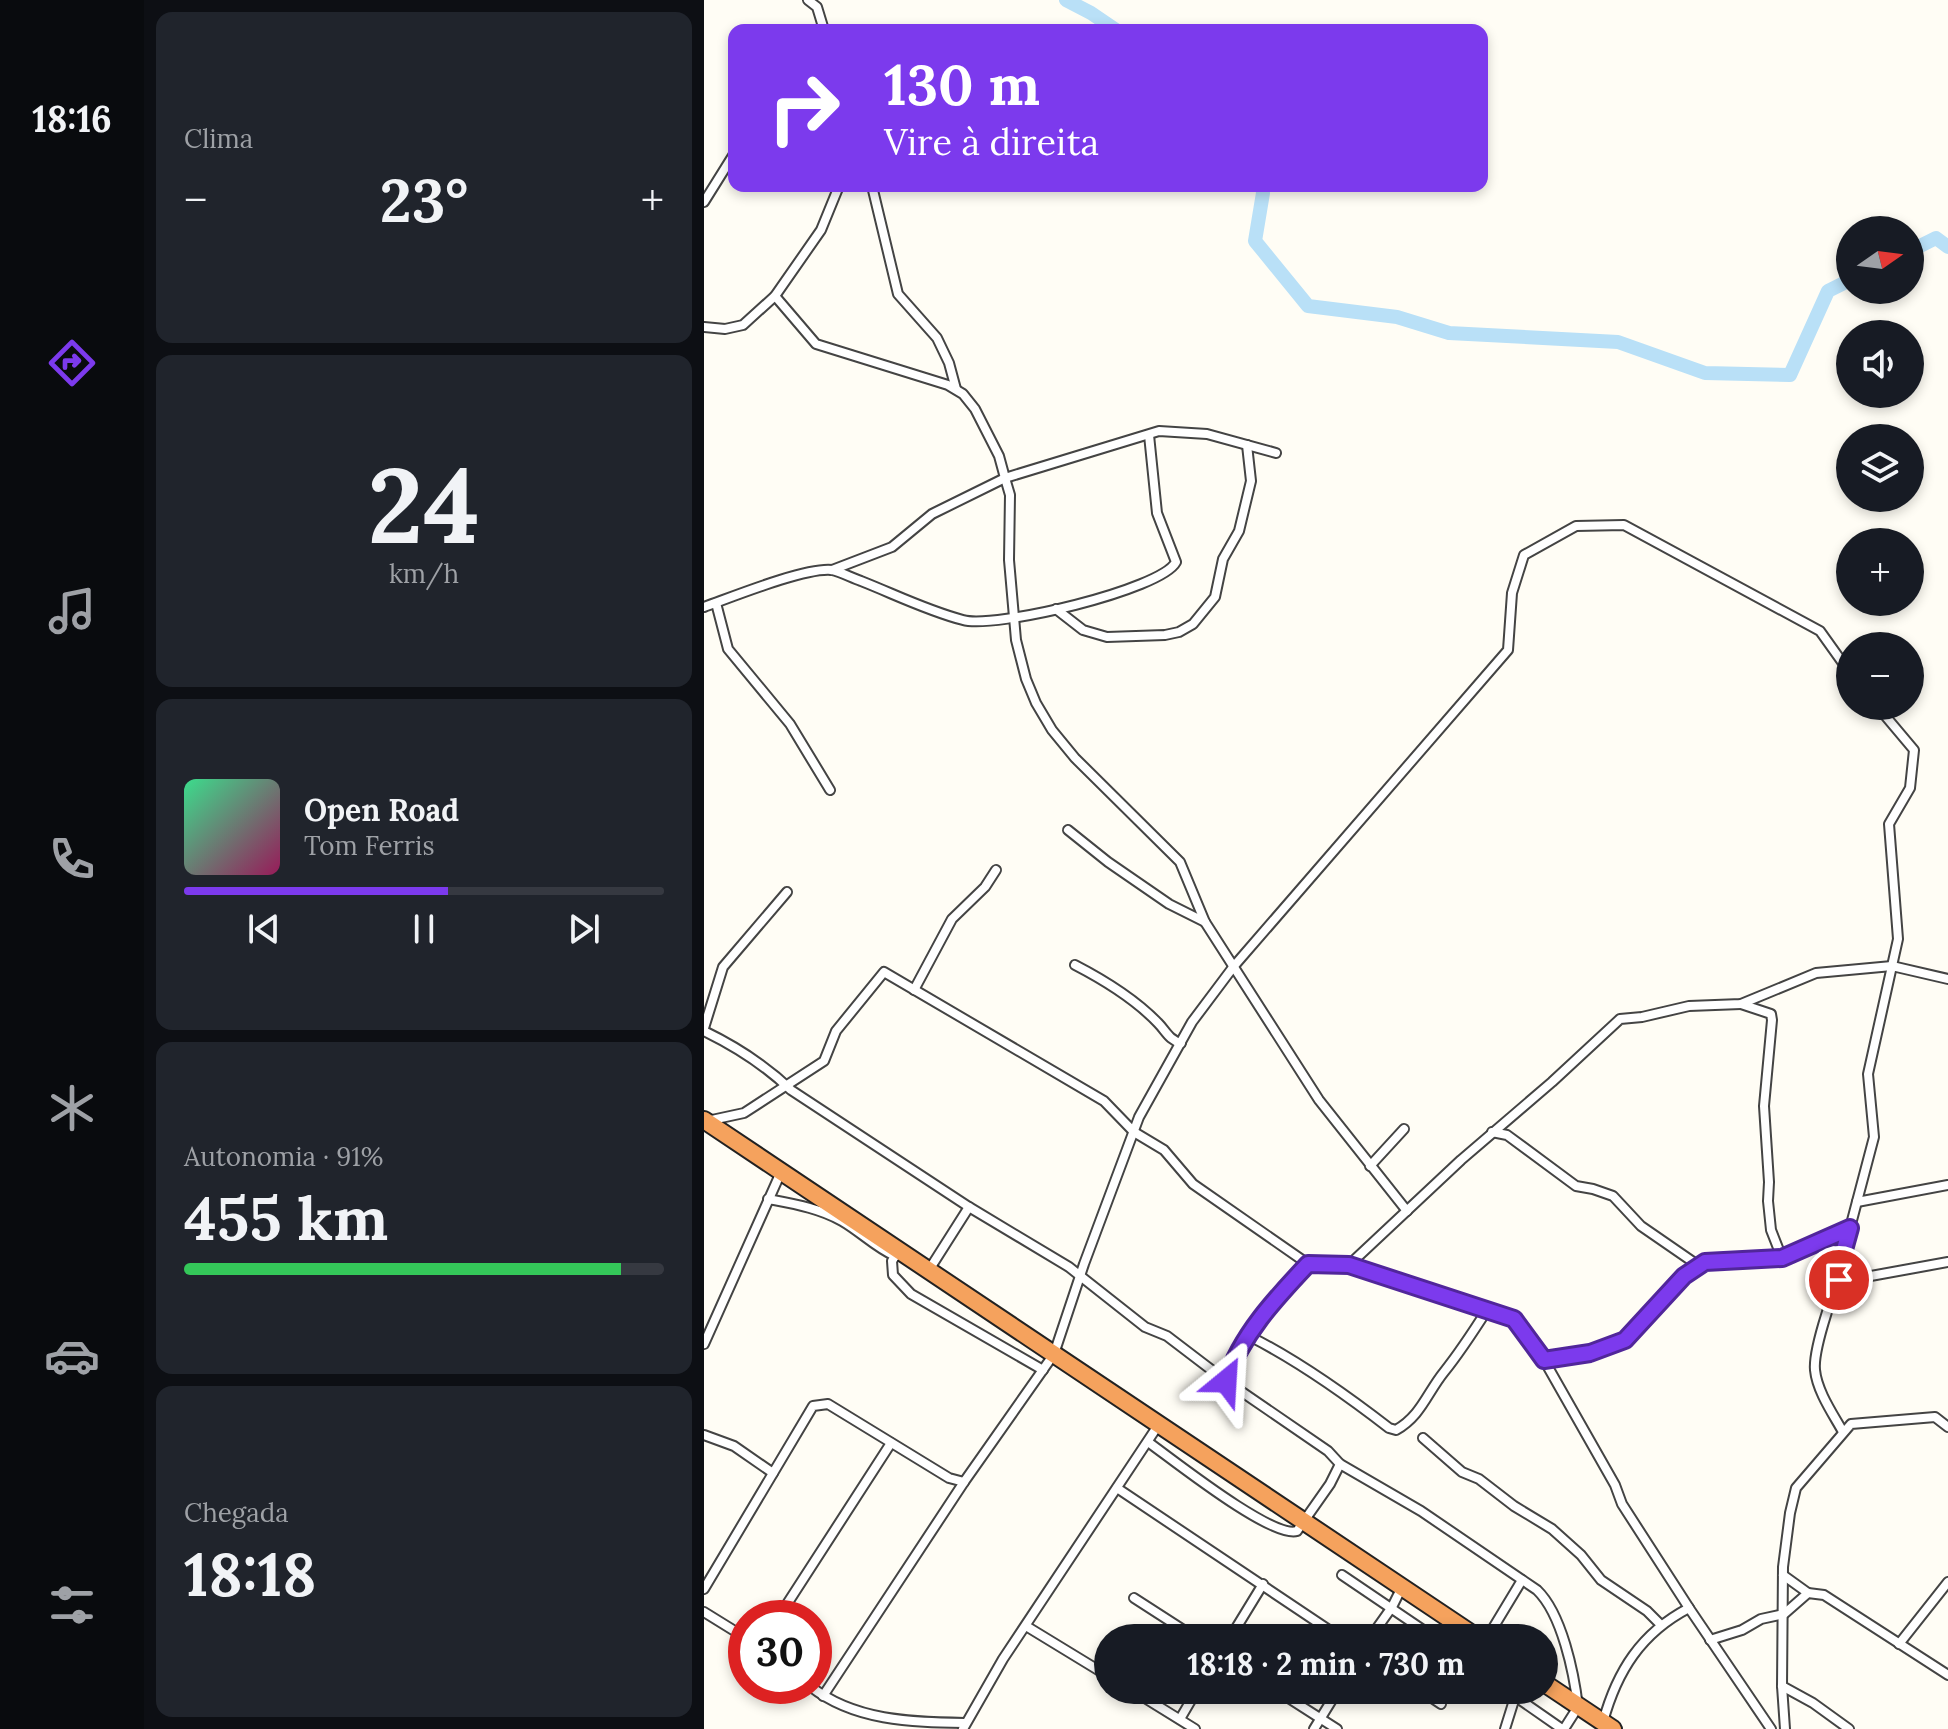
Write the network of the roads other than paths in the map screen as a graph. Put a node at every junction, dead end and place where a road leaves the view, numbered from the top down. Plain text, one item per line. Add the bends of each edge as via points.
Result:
1 (808, 0) edge
2 (822, 24) edge
3 (728, 164) edge
4 (837, 192) edge
5 (873, 192) edge
6 (704, 202) edge
7 (775, 296) junction
8 (704, 327) edge
9 (956, 389) junction
10 (1149, 435) junction
11 (1247, 445) junction
12 (1276, 453) dead end
13 (1005, 478) junction
14 (831, 570) junction
15 (716, 603) junction
16 (704, 607) edge
17 (1056, 609) junction
18 (1014, 618) junction
19 (1836, 653) edge
20 (1889, 720) edge
21 (830, 790) dead end
22 (1068, 830) dead end
23 (996, 870) dead end
24 (787, 892) dead end
25 (1205, 922) junction
26 (1075, 965) dead end
27 (1234, 966) junction
28 (1892, 966) junction
29 (1948, 979) edge
30 (914, 990) junction
31 (1772, 992) junction
32 (1741, 1004) junction
33 (1771, 1014) junction
34 (704, 1030) edge
35 (1181, 1043) junction
36 (786, 1085) junction
37 (705, 1120) edge
38 (1404, 1129) dead end
39 (1134, 1132) junction
40 (1492, 1132) junction
41 (1370, 1166) junction
42 (781, 1171) junction
43 (1948, 1185) edge
44 (768, 1199) junction
45 (1857, 1202) junction
46 (969, 1207) junction
47 (1407, 1211) junction
48 (1850, 1228) junction
49 (897, 1253) junction
50 (1782, 1258) junction
51 (1948, 1262) edge
52 (1308, 1264) junction
53 (1349, 1265) junction
54 (1699, 1266) junction
55 (929, 1270) junction
56 (1079, 1278) junction
57 (1839, 1280) junction
58 (1487, 1310) junction
59 (1249, 1336) junction
60 (704, 1344) edge
61 (1054, 1354) junction
62 (1544, 1360) junction
63 (1043, 1370) junction
64 (1226, 1381) junction
65 (1159, 1424) junction
66 (1948, 1427) edge
67 (1843, 1432) junction
68 (704, 1435) edge
69 (1423, 1438) dead end
70 (1148, 1442) junction
71 (891, 1443) junction
72 (1340, 1464) junction
73 (773, 1473) junction
74 (964, 1482) junction
75 (1117, 1488) junction
76 (1302, 1521) junction
77 (1342, 1575) dead end
78 (1783, 1575) junction
79 (1522, 1580) junction
80 (1948, 1582) edge
81 (1263, 1584) junction
82 (1402, 1587) junction
83 (704, 1589) edge
84 (1808, 1593) junction
85 (1134, 1598) dead end
86 (790, 1600) edge
87 (1392, 1607) junction
88 (1689, 1608) junction
89 (704, 1612) edge
90 (1784, 1614) junction
91 (1174, 1624) edge
92 (1239, 1624) edge
93 (1321, 1624) edge
94 (1380, 1624) edge
95 (1416, 1624) edge
96 (1457, 1624) edge
97 (1495, 1624) edge
98 (1661, 1625) junction
99 (1026, 1626) junction
100 (728, 1627) edge
101 (1710, 1640) junction
102 (1899, 1644) junction
103 (1094, 1667) edge
104 (1948, 1675) edge
105 (832, 1682) edge
106 (1782, 1686) junction
107 (1558, 1693) edge
108 (832, 1700) edge
109 (1155, 1704) edge
110 (1189, 1704) edge
111 (1298, 1704) edge
112 (1330, 1704) edge
113 (1513, 1704) edge
114 (1526, 1704) edge
115 (1578, 1707) junction
116 (1180, 1719) junction
117 (1321, 1719) junction
118 (964, 1726) edge
119 (1608, 1726) edge
120 (1195, 1729) edge
121 (1314, 1729) edge
122 (1337, 1729) edge
123 (1505, 1729) edge
124 (1563, 1729) edge
125 (1771, 1729) edge
126 (1785, 1729) edge
127 (1849, 1729) edge

1 - 2 street via 817,7
3 - 6 street
4 - 7 street via 821,230
5 - 9 street via 898,294 937,338
7 - 8 street via 743,325
7 - 9 street via 816,344
9 - 13 street via 975,409
10 - 11 street via 1207,434
10 - 13 street
10 - 17 street via 1157,513 1176,562 1147,582
11 - 12 street
11 - 17 street via 1251,481 1239,531 1223,559 1215,597 1193,624 1165,635 1107,637 1083,630
13 - 14 street via 932,514 892,547
13 - 18 street
14 - 15 street via 792,577
14 - 18 street via 966,622
15 - 16 street
15 - 21 street via 728,649 790,724
17 - 18 street
18 - 25 street via 1026,679 1052,730 1180,862
19 - 27 street via 1820,631 1624,525 1576,526 1524,555 1512,593 1508,650
20 - 28 street via 1914,750 1910,788 1889,824 1898,939
22 - 25 street via 1169,904
23 - 30 street via 952,919
24 - 34 street via 723,967
25 - 27 street
26 - 35 street via 1140,1007 1170,1039
27 - 35 street
27 - 41 street via 1319,1100
28 - 29 street
28 - 31 street via 1816,973
28 - 45 street via 1868,1074 1874,1137
30 - 36 street via 884,972 836,1031 824,1061
30 - 39 street via 1104,1101
31 - 32 street
31 - 33 street
32 - 33 street
32 - 40 street via 1689,1006 1620,1019
33 - 50 street via 1764,1106 1768,1201 1771,1230
34 - 36 street
35 - 39 street
36 - 37 street via 744,1113
36 - 46 street
37 - 42 highway
38 - 41 street
39 - 52 street via 1164,1150 1193,1184
39 - 56 street
40 - 47 street
40 - 54 street via 1507,1135 1576,1186 1613,1196 1641,1226
41 - 47 street
42 - 44 street
42 - 49 highway
43 - 45 street
44 - 49 street via 818,1209 880,1250
44 - 60 street
45 - 48 street
46 - 55 street
46 - 56 street
47 - 53 street
48 - 50 street
48 - 57 street
49 - 55 highway
49 - 63 street via 893,1275 911,1294
50 - 54 street
51 - 57 street
52 - 53 street
52 - 59 street via 1265,1310
53 - 58 street
54 - 62 street via 1625,1340 1590,1353
55 - 61 highway
56 - 61 street
56 - 64 street
57 - 67 street via 1815,1367
58 - 59 street via 1423,1408 1396,1430
58 - 62 street via 1514,1319
59 - 64 street
61 - 63 street
61 - 65 highway
62 - 88 street via 1622,1504
63 - 74 street
64 - 72 street
65 - 70 street
65 - 76 highway
66 - 67 street via 1935,1417 1851,1424
67 - 78 street via 1796,1488
68 - 73 street via 734,1446
69 - 98 street via 1462,1472 1552,1529 1601,1580
70 - 75 street
70 - 76 street via 1243,1510 1281,1530 1297,1531
71 - 73 street via 828,1404 813,1406
71 - 74 street
71 - 86 street
72 - 76 street
72 - 79 street
73 - 83 street
74 - 105 street
75 - 81 street
75 - 99 street
76 - 82 highway
77 - 87 street
78 - 84 street
78 - 90 street
79 - 97 street
79 - 115 street via 1549,1601 1556,1614
80 - 102 street
81 - 92 street
81 - 93 street
82 - 87 street
82 - 96 highway
84 - 90 street
84 - 102 street via 1824,1595
85 - 91 street
87 - 94 street
87 - 95 street
88 - 98 street
88 - 101 street
89 - 100 street
90 - 101 street
90 - 106 street
98 - 119 street via 1633,1654 1609,1699
99 - 103 street
99 - 118 street
101 - 125 street
102 - 104 street
106 - 126 street
106 - 127 street
107 - 115 highway
108 - 118 street via 875,1716
109 - 116 street
110 - 116 street
111 - 117 street
112 - 117 street
113 - 123 street
114 - 124 street
115 - 119 highway
115 - 124 street
116 - 120 street
117 - 121 street
117 - 122 street

